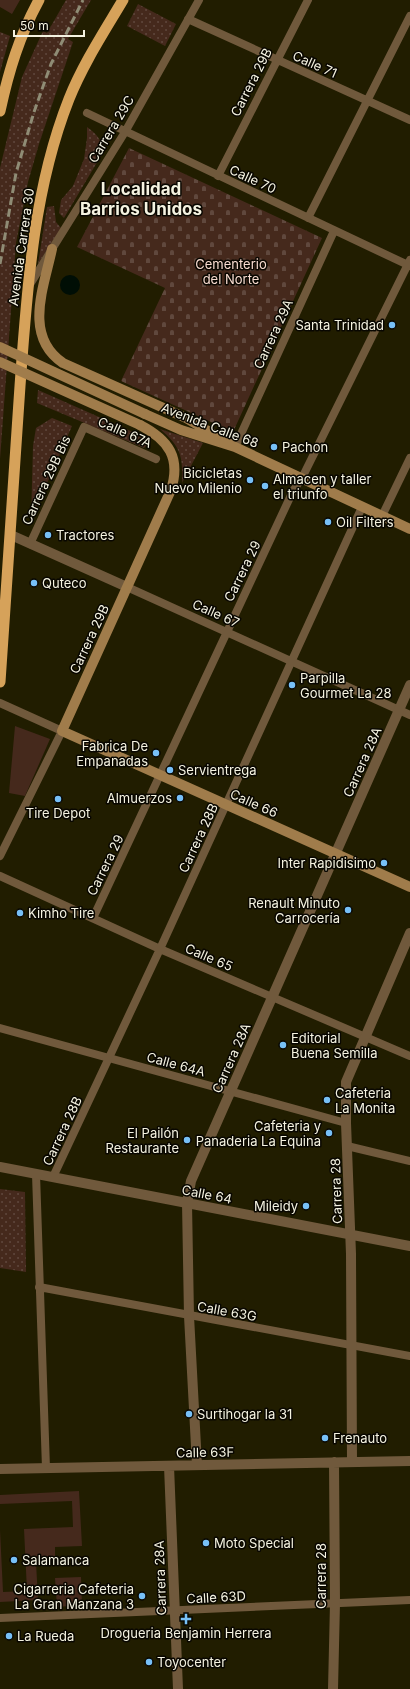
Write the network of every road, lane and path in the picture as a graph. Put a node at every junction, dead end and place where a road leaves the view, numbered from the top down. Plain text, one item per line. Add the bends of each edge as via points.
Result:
1 (39, 0) edge
2 (123, 0) edge
3 (199, 0) edge
4 (308, 0) edge
5 (410, 16) edge
6 (188, 19) junction
7 (277, 60) junction
8 (367, 101) junction
9 (0, 111) edge
10 (87, 113) dead end
11 (410, 120) edge
12 (125, 132) junction
13 (218, 176) junction
14 (308, 218) junction
15 (334, 231) junction
16 (52, 249) junction
17 (409, 264) edge
18 (27, 289) junction
19 (0, 347) edge
20 (0, 362) edge
21 (84, 427) joint
22 (154, 432) joint
23 (235, 447) junction
24 (410, 458) edge
25 (156, 459) dead end
26 (302, 478) junction
27 (362, 507) junction
28 (382, 516) junction
29 (410, 529) edge
30 (11, 535) junction
31 (30, 544) junction
32 (127, 587) junction
33 (226, 631) junction
34 (292, 661) junction
35 (0, 682) edge
36 (410, 685) edge
37 (0, 703) edge
38 (400, 710) junction
39 (410, 714) edge
40 (62, 731) junction
41 (161, 776) junction
42 (226, 805) junction
43 (335, 854) junction
44 (0, 856) edge
45 (0, 876) edge
46 (410, 887) edge
47 (93, 918) junction
48 (410, 933) edge
49 (160, 949) junction
50 (272, 997) junction
51 (0, 1028) edge
52 (365, 1037) junction
53 (410, 1056) edge
54 (110, 1058) junction
55 (231, 1091) junction
56 (346, 1123) junction
57 (347, 1146) junction
58 (410, 1161) edge
59 (0, 1167) edge
60 (36, 1174) junction
61 (53, 1177) junction
62 (187, 1203) junction
63 (350, 1235) junction
64 (410, 1246) edge
65 (39, 1287) junction
66 (189, 1316) junction
67 (352, 1345) junction
68 (410, 1356) edge
69 (410, 1461) edge
70 (334, 1462) junction
71 (352, 1462) junction
72 (197, 1465) junction
73 (169, 1466) junction
74 (46, 1468) junction
75 (0, 1469) edge
76 (410, 1600) edge
77 (335, 1603) junction
78 (174, 1611) junction
79 (0, 1618) edge
80 (178, 1689) edge
81 (333, 1689) edge

1 - 9 highway via 27,22 9,70
2 - 18 highway, Avenida Carrera 30 via 78,78 65,110 37,214
3 - 6 street, Carrera 29C
4 - 7 street, Carrera 29B
5 - 8 street
6 - 7 street, Calle 71
6 - 12 street, Carrera 29C
7 - 8 street, Calle 71
7 - 13 street, Carrera 29B
8 - 11 street, Calle 71
8 - 14 street
10 - 12 street, Calle 70
12 - 13 street, Calle 70
12 - 16 street, Carrera 29C
13 - 14 street, Calle 70
14 - 15 street, Calle 70
15 - 17 street, Calle 70
15 - 23 street, Carrera 29A
16 - 18 street, Carrera 29C
16 - 23 main road via 38,319 42,337 53,355 63,363 186,418
17 - 26 street, Carrera 29
18 - 30 highway, Avenida Carrera 30
19 - 23 main road, Avenida Calle 68, bridge via 181,430
20 - 22 main road, Avenida Calle 68, bridge
21 - 25 street, Calle 67A
21 - 31 street, Carrera 29B Bis
22 - 32 main road, Carrera 29B via 169,447 175,464 175,478
23 - 26 main road, Avenida Calle 68
24 - 28 street
26 - 27 main road, Avenida Calle 68
26 - 33 street, Carrera 29 via 293,491
27 - 28 main road, Avenida Calle 68
27 - 34 street, Carrera 28B
28 - 29 main road, Avenida Calle 68
30 - 31 street, Calle 67
30 - 35 highway, Avenida Carrera 30
31 - 32 street, Calle 67
32 - 33 street, Calle 67
32 - 40 main road, Carrera 29B
33 - 34 street, Calle 67
33 - 41 street, Carrera 29
34 - 38 street, Calle 67
34 - 42 street, Carrera 28B
36 - 38 street, Carrera 28A
37 - 40 street, Calle 66
38 - 39 street, Calle 67
38 - 43 street, Carrera 28A
40 - 41 main road, Calle 66
40 - 44 street, Carrera 29B
41 - 42 main road, Calle 66
41 - 47 street, Carrera 29
42 - 43 main road, Calle 66
42 - 49 street, Carrera 28B
43 - 46 main road, Calle 66
43 - 50 street, Carrera 28A
45 - 47 street, Calle 65
47 - 49 street, Calle 65
48 - 52 street, Carrera 28
49 - 50 street, Calle 65
49 - 54 street, Carrera 28B
50 - 52 street, Calle 65
50 - 55 street, Carrera 28A
51 - 54 street, Calle 64A
52 - 53 street, Calle 65
52 - 56 street, Carrera 28 via 346,1082
54 - 55 street, Calle 64A
54 - 61 street, Carrera 28B
55 - 56 street, Calle 64A
55 - 62 street, Carrera 28A via 191,1181
56 - 57 street, Carrera 28
57 - 58 street
57 - 63 street, Carrera 28
59 - 60 street, Calle 64
60 - 61 street, Calle 64
60 - 65 street, Carrera 28B
61 - 62 street, Calle 64
62 - 63 street, Calle 64
62 - 66 street, Carrera 28A
63 - 64 street, Calle 64
63 - 67 street, Carrera 28
65 - 66 street, Calle 63G
65 - 74 street, Carrera 28B
66 - 67 street, Calle 63G
66 - 72 street, Carrera 28A
67 - 68 street, Calle 63G
67 - 71 street, Carrera 28
69 - 71 street, Calle 63F
70 - 71 street, Calle 63F
70 - 72 street, Calle 63F
70 - 77 street, Carrera 28
72 - 73 street, Calle 63F
73 - 74 street, Calle 63F
73 - 78 street, Carrera 28A
74 - 75 street, Calle 63F
76 - 77 street, Calle 63D
77 - 78 street, Calle 63D
77 - 81 street, Carrera 28
78 - 79 street, Calle 63D
78 - 80 street, Carrera 28A

